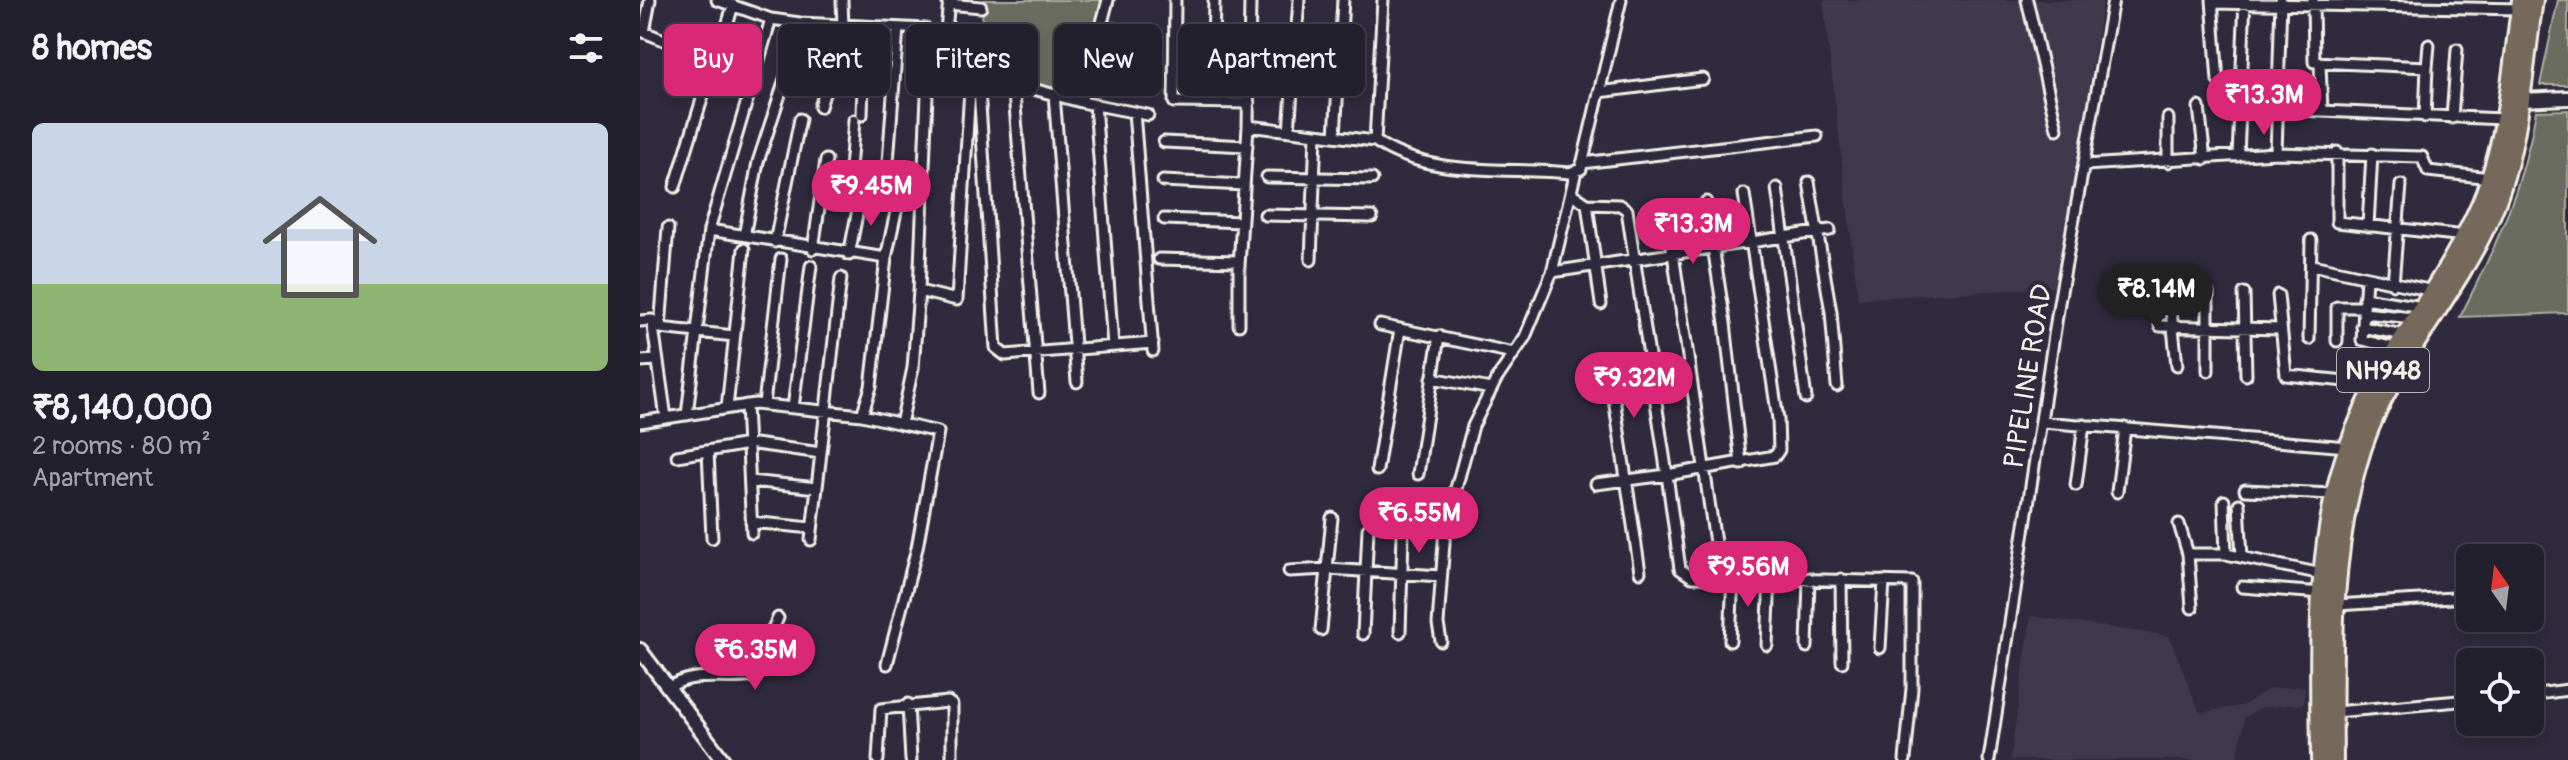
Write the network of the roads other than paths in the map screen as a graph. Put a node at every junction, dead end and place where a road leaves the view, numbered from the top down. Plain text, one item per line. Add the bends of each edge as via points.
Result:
1 (650, 0) edge
2 (717, 0) edge
3 (842, 0) edge
4 (1108, 0) edge
5 (1175, 0) edge
6 (1214, 0) edge
7 (1250, 0) edge
8 (1299, 0) edge
9 (1343, 0) edge
10 (1383, 0) edge
11 (1621, 0) edge
12 (2027, 0) edge
13 (2113, 0) edge
14 (949, 2) edge
15 (2212, 2) edge
16 (2245, 2) edge
17 (2281, 2) edge
18 (2313, 2) edge
19 (2525, 3) edge
20 (733, 5) junction
21 (981, 7) dead end
22 (771, 19) junction
23 (726, 24) edge
24 (803, 24) edge
25 (844, 24) edge
26 (947, 24) edge
27 (1102, 24) edge
28 (890, 28) edge
29 (898, 28) junction
30 (906, 28) edge
31 (664, 42) edge
32 (2429, 45) dead end
33 (2457, 49) dead end
34 (2320, 64) junction
35 (2427, 67) junction
36 (1703, 79) dead end
37 (2218, 81) dead end
38 (1038, 89) edge
39 (1599, 92) junction
40 (1054, 94) edge
41 (703, 96) edge
42 (780, 96) edge
43 (823, 96) edge
44 (860, 96) edge
45 (927, 96) edge
46 (970, 96) edge
47 (979, 96) edge
48 (1014, 96) edge
49 (1054, 96) edge
50 (1061, 96) edge
51 (1083, 96) edge
52 (2568, 98) edge
53 (2520, 100) junction
54 (1081, 102) junction
55 (1212, 102) junction
56 (1249, 103) junction
57 (1095, 104) junction
58 (820, 107) dead end
59 (2199, 107) dead end
60 (2276, 109) junction
61 (2322, 111) junction
62 (1134, 112) junction
63 (1148, 115) dead end
64 (2425, 117) junction
65 (2168, 118) dead end
66 (2452, 118) junction
67 (800, 119) dead end
68 (2503, 119) junction
69 (1248, 126) junction
70 (2057, 129) dead end
71 (1289, 131) junction
72 (1316, 134) junction
73 (1335, 136) junction
74 (1817, 136) dead end
75 (1375, 141) junction
76 (1164, 142) dead end
77 (1247, 146) junction
78 (2337, 152) junction
79 (2276, 153) junction
80 (2372, 154) junction
81 (2238, 156) junction
82 (2205, 159) junction
83 (826, 160) dead end
84 (2168, 162) junction
85 (2085, 165) junction
86 (1579, 167) junction
87 (887, 176) junction
88 (1267, 177) dead end
89 (1316, 178) junction
90 (2490, 178) junction
91 (1372, 179) dead end
92 (1163, 181) dead end
93 (1809, 182) dead end
94 (1244, 185) junction
95 (2401, 185) dead end
96 (675, 187) dead end
97 (1777, 188) dead end
98 (1571, 193) junction
99 (861, 194) dead end
100 (1744, 194) dead end
101 (1706, 202) dead end
102 (1587, 204) junction
103 (1667, 212) dead end
104 (1265, 215) dead end
105 (1315, 216) junction
106 (1372, 217) dead end
107 (1164, 219) dead end
108 (1242, 222) junction
109 (2368, 226) junction
110 (668, 228) dead end
111 (2398, 229) junction
112 (709, 230) junction
113 (1830, 230) dead end
114 (1818, 231) junction
115 (747, 236) junction
116 (2465, 236) junction
117 (1782, 237) junction
118 (2311, 240) dead end
119 (1751, 241) junction
120 (775, 242) junction
121 (1713, 247) junction
122 (744, 249) dead end
123 (813, 249) junction
124 (1672, 253) junction
125 (849, 255) junction
126 (886, 258) junction
127 (781, 259) dead end
128 (1159, 259) dead end
129 (1634, 259) junction
130 (1311, 260) dead end
131 (1239, 261) junction
132 (1596, 265) junction
133 (2312, 265) junction
134 (811, 266) dead end
135 (2456, 268) junction
136 (1552, 272) junction
137 (841, 278) dead end
138 (2366, 278) junction
139 (2393, 284) junction
140 (919, 291) junction
141 (2433, 291) junction
142 (2169, 292) dead end
143 (2208, 293) dead end
144 (2244, 293) dead end
145 (2278, 295) dead end
146 (1601, 304) dead end
147 (2364, 306) junction
148 (2419, 313) junction
149 (640, 321) edge
150 (1239, 325) dead end
151 (1380, 325) dead end
152 (2172, 325) junction
153 (2160, 326) dead end
154 (2206, 326) junction
155 (2243, 327) junction
156 (2362, 327) junction
157 (1400, 329) junction
158 (2280, 329) junction
159 (697, 332) junction
160 (734, 336) junction
161 (1439, 336) junction
162 (2309, 339) dead end
163 (2337, 341) dead end
164 (2399, 342) junction
165 (1113, 346) junction
166 (1074, 349) junction
167 (1036, 352) junction
168 (1514, 353) junction
169 (657, 360) junction
170 (640, 361) edge
171 (1609, 365) dead end
172 (2177, 365) dead end
173 (2208, 371) dead end
174 (2246, 375) dead end
175 (1432, 378) junction
176 (1077, 382) dead end
177 (2375, 384) junction
178 (1837, 386) dead end
179 (1491, 389) junction
180 (1039, 393) dead end
181 (1806, 398) dead end
182 (764, 404) junction
183 (746, 405) junction
184 (727, 408) junction
185 (793, 408) junction
186 (826, 411) junction
187 (687, 415) junction
188 (862, 415) junction
189 (666, 418) junction
190 (640, 422) edge
191 (2042, 422) junction
192 (901, 424) junction
193 (2084, 425) junction
194 (2125, 428) junction
195 (751, 444) junction
196 (2348, 447) junction
197 (708, 451) junction
198 (821, 453) junction
199 (677, 456) dead end
200 (1741, 464) junction
201 (1705, 468) junction
202 (1377, 470) dead end
203 (1418, 474) dead end
204 (1667, 475) junction
205 (1626, 480) junction
206 (750, 481) junction
207 (1596, 484) dead end
208 (2076, 485) dead end
209 (817, 488) junction
210 (2245, 490) dead end
211 (2117, 492) dead end
212 (2333, 494) junction
213 (2224, 501) dead end
214 (2239, 504) dead end
215 (1332, 518) dead end
216 (751, 522) junction
217 (2179, 524) dead end
218 (812, 528) junction
219 (1368, 529) dead end
220 (752, 533) dead end
221 (1403, 534) dead end
222 (712, 538) dead end
223 (811, 540) dead end
224 (2188, 554) junction
225 (2226, 554) junction
226 (2242, 557) junction
227 (1328, 569) junction
228 (1289, 571) dead end
229 (1367, 572) junction
230 (1640, 572) dead end
231 (2322, 574) junction
232 (1402, 575) junction
233 (1441, 576) junction
234 (1733, 576) junction
235 (1720, 577) junction
236 (1770, 577) junction
237 (1809, 578) junction
238 (1841, 579) junction
239 (1884, 581) junction
240 (2242, 587) dead end
241 (2322, 593) junction
242 (2456, 598) edge
243 (2336, 605) junction
244 (2192, 608) dead end
245 (778, 618) dead end
246 (1321, 630) dead end
247 (1400, 632) dead end
248 (1363, 634) dead end
249 (1441, 641) dead end
250 (1730, 641) dead end
251 (1767, 645) dead end
252 (1807, 647) dead end
253 (1880, 648) dead end
254 (640, 650) edge
255 (1842, 662) dead end
256 (887, 664) dead end
257 (668, 688) junction
258 (2568, 690) edge
259 (2544, 693) edge
260 (2456, 701) edge
261 (908, 704) junction
262 (2335, 712) junction
263 (723, 760) edge
264 (878, 760) edge
265 (911, 760) edge
266 (952, 760) edge
267 (1905, 760) edge
268 (1989, 760) edge
269 (2320, 760) edge
270 (2334, 760) edge

1 - 31 street via 644,32
2 - 20 street
3 - 25 street
4 - 27 street
5 - 55 street via 1174,102
6 - 55 street
7 - 56 street
8 - 71 street
9 - 73 street
10 - 75 street
11 - 39 street
12 - 70 street
13 - 85 street, PIPELINE ROAD
14 - 21 street
14 - 26 street
15 - 16 street
15 - 37 street
16 - 17 street
16 - 81 street
17 - 18 street
17 - 60 street
18 - 19 street
18 - 34 street via 2313,57
19 - 53 highway, NH948
19 - 68 highway, NH948
20 - 22 street
20 - 23 street
22 - 24 street
22 - 112 street
28 - 29 street
29 - 30 street
29 - 87 street
32 - 35 street
33 - 66 street
34 - 35 street
34 - 61 street
35 - 64 street
36 - 39 street
38 - 40 street
39 - 86 street
41 - 96 street
42 - 115 street via 758,162
43 - 58 street
44 - 87 street via 849,167
45 - 140 street
46 - 140 street via 957,300
47 - 167 street via 996,348 1005,355
48 - 167 street
49 - 166 street
50 - 54 street
51 - 54 street
52 - 53 street
53 - 135 highway, NH948 via 2495,208
54 - 57 street
55 - 56 street
56 - 69 street
57 - 62 street
57 - 165 street
59 - 82 street
60 - 61 street
60 - 79 street
61 - 64 street
62 - 63 street
62 - 165 street via 1153,347
64 - 66 street
65 - 84 street
66 - 68 street
67 - 120 street
68 - 90 highway, NH948
69 - 71 street
69 - 77 street
71 - 72 street
72 - 73 street
72 - 89 street
73 - 75 street
74 - 86 street
75 - 86 street via 1391,152 1446,167
76 - 77 street
77 - 94 street
78 - 79 street
78 - 80 street
78 - 109 street via 2335,218
79 - 81 street
80 - 90 street via 2422,157 2428,171
80 - 109 street
81 - 82 street
82 - 84 street
83 - 123 street
84 - 85 street
85 - 191 street, PIPELINE ROAD
86 - 98 street
87 - 126 street via 900,179 903,186
88 - 89 street
89 - 91 street
89 - 105 street
90 - 116 highway, NH948
92 - 94 street
93 - 114 street
94 - 108 street
95 - 111 street
97 - 117 street
98 - 102 street
98 - 136 street
99 - 125 street
100 - 119 street
101 - 121 street
102 - 129 street via 1625,207
102 - 132 street
103 - 124 street
104 - 105 street
105 - 106 street
105 - 130 street
107 - 108 street
108 - 131 street
109 - 111 street
110 - 159 street via 660,328
111 - 116 street
111 - 139 street
112 - 115 street
112 - 159 street
113 - 114 street
114 - 117 street
114 - 178 street
115 - 120 street
116 - 135 highway, NH948
117 - 119 street
117 - 181 street
118 - 133 street
119 - 121 street
119 - 200 street via 1779,450 1775,456
120 - 123 street
121 - 124 street
121 - 200 street
122 - 160 street
123 - 125 street
124 - 129 street
124 - 201 street
125 - 126 street
126 - 188 street via 871,387
127 - 182 street
128 - 131 street
129 - 132 street
129 - 204 street
131 - 150 street
132 - 136 street
132 - 146 street
133 - 138 street
133 - 162 street
134 - 185 street
135 - 141 highway, NH948
135 - 243 highway, NH948 via 2391,384 2364,445 2338,553
136 - 168 street
137 - 186 street
138 - 139 street
138 - 147 street
139 - 141 street
140 - 192 street via 913,368
141 - 148 highway, NH948
142 - 152 street
143 - 154 street
144 - 155 street
145 - 158 street
147 - 148 street
147 - 156 street
147 - 163 street via 2337,307
148 - 164 highway, NH948
149 - 169 street via 652,320
151 - 157 street
152 - 153 street
152 - 154 street
152 - 172 street
154 - 155 street
154 - 173 street
155 - 158 street
155 - 174 street
156 - 164 street
156 - 164 street via 2362,340
157 - 161 street
157 - 202 street
158 - 177 street via 2286,375
159 - 160 street
159 - 187 street
160 - 184 street
161 - 168 street
161 - 175 street
164 - 177 highway, NH948
165 - 166 street
166 - 167 street
166 - 176 street
167 - 180 street
168 - 179 street
169 - 170 street
169 - 189 street
171 - 205 street
175 - 179 street
175 - 203 street
177 - 196 highway, NH948
179 - 233 street via 1473,426 1445,529
182 - 183 street
182 - 185 street
183 - 184 street
183 - 195 street
184 - 187 street
185 - 186 street
186 - 188 street
186 - 198 street
187 - 189 street
188 - 192 street
189 - 190 street
191 - 193 street
191 - 268 street, PIPELINE ROAD
192 - 256 street via 939,434
193 - 194 street
193 - 208 street
194 - 196 street
194 - 211 street
195 - 197 street
195 - 198 street
195 - 206 street
196 - 212 highway, NH948
197 - 199 street
197 - 222 street
198 - 209 street
200 - 201 street
201 - 204 street
201 - 235 street
204 - 205 street
204 - 235 street via 1680,569 1692,577
205 - 207 street
205 - 230 street
206 - 209 street
206 - 216 street
209 - 218 street
210 - 212 street
212 - 231 highway, NH948
213 - 225 street
214 - 226 street
215 - 227 street
216 - 218 street
216 - 220 street
217 - 224 street
218 - 223 street
219 - 229 street
221 - 232 street
224 - 225 street
224 - 244 street
225 - 226 street
226 - 231 street
227 - 228 street
227 - 229 street
227 - 246 street
229 - 232 street
229 - 248 street
231 - 241 highway, NH948
232 - 233 street
232 - 247 street
233 - 249 street
234 - 235 street
234 - 236 street
234 - 250 street
236 - 237 street
236 - 251 street
237 - 238 street
237 - 252 street
238 - 239 street
238 - 255 street
239 - 253 street
239 - 267 street via 1912,582 1912,688
240 - 241 street
241 - 269 highway, NH948
242 - 243 street
243 - 262 highway, NH948
245 - 257 street via 752,676 699,677
254 - 257 street
257 - 263 street
258 - 259 street
260 - 262 street
261 - 264 street via 878,714
261 - 265 street
261 - 266 street via 952,705
262 - 270 highway, NH948

